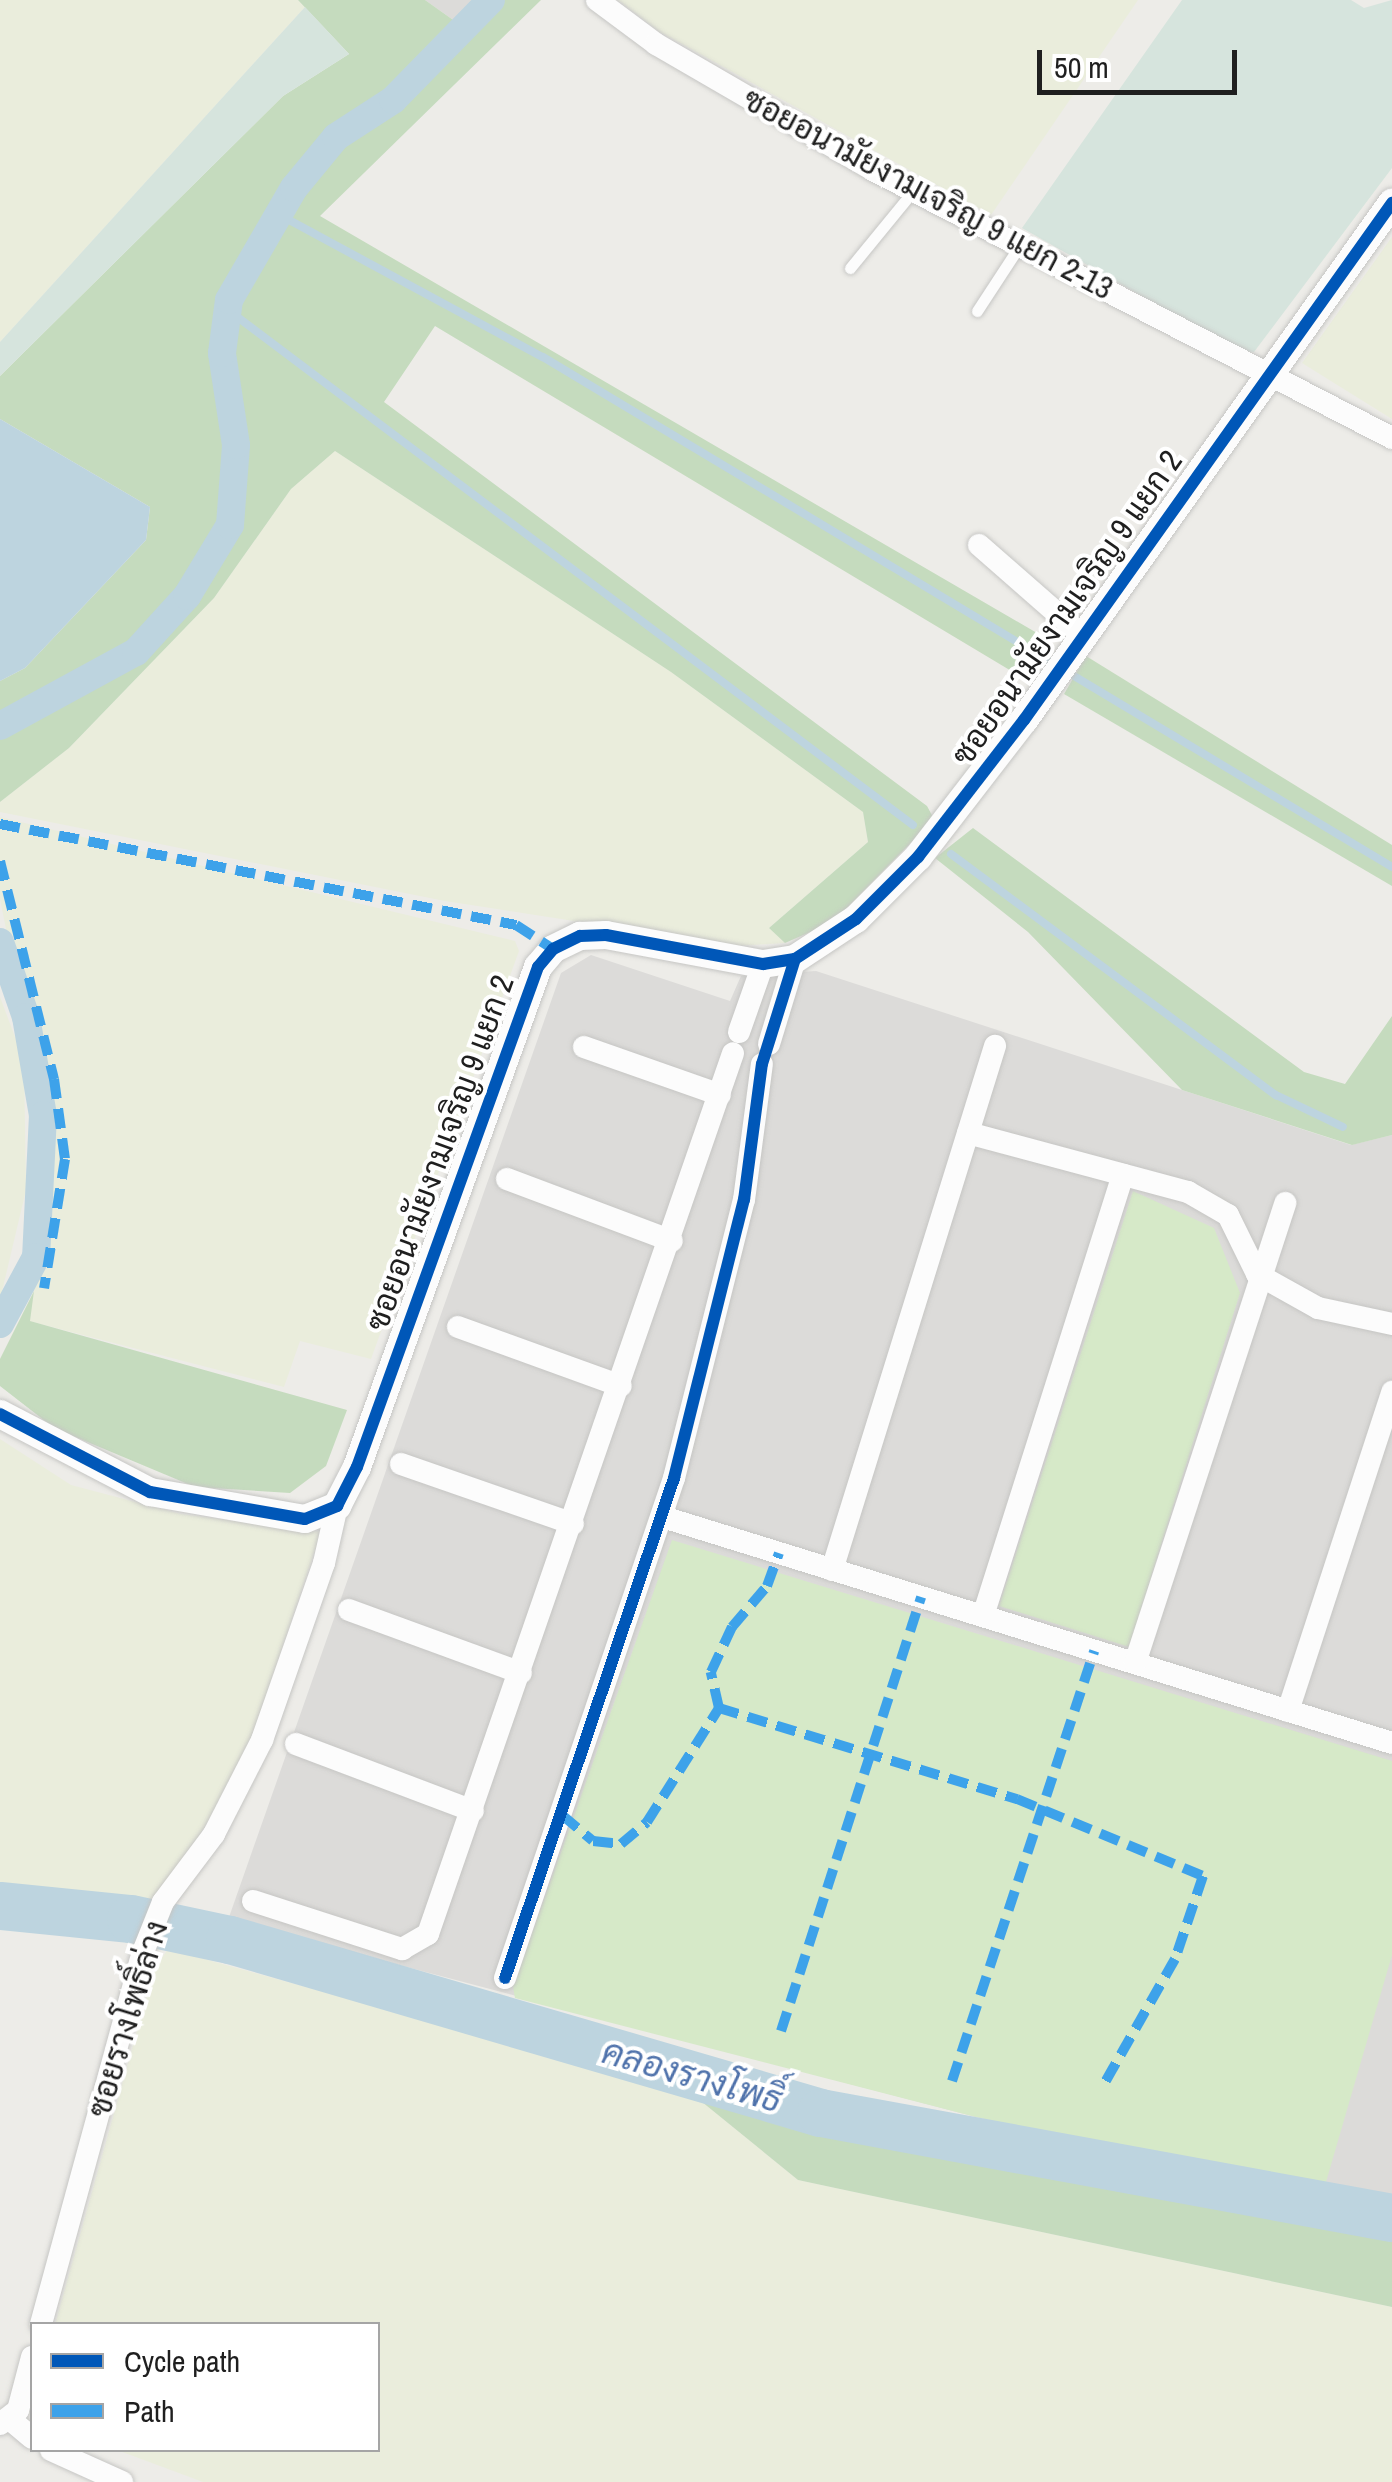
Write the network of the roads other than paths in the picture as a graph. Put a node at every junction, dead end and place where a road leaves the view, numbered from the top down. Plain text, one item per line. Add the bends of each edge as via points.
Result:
1 (597, 0) edge
2 (913, 191) junction
3 (1392, 203) edge
4 (1020, 245) junction
5 (850, 268) dead end
6 (977, 312) dead end
7 (1266, 375) junction
8 (1392, 438) edge
9 (979, 546) dead end
10 (1083, 636) junction
11 (795, 959) junction
12 (763, 964) junction
13 (995, 1046) dead end
14 (584, 1047) dead end
15 (733, 1052) junction
16 (764, 1064) junction
17 (720, 1095) junction
18 (968, 1132) junction
19 (1122, 1175) junction
20 (508, 1179) dead end
21 (1285, 1203) dead end
22 (672, 1241) junction
23 (1257, 1274) junction
24 (1392, 1324) edge
25 (458, 1328) dead end
26 (621, 1386) junction
27 (1392, 1392) edge
28 (0, 1414) edge
29 (401, 1464) dead end
30 (336, 1506) junction
31 (663, 1517) junction
32 (573, 1524) junction
33 (832, 1570) junction
34 (349, 1610) dead end
35 (983, 1616) junction
36 (1135, 1664) junction
37 (521, 1673) junction
38 (1288, 1710) junction
39 (1392, 1743) edge
40 (296, 1744) dead end
41 (473, 1811) junction
42 (253, 1901) dead end
43 (505, 1978) dead end
44 (43, 2322) edge
45 (30, 2362) edge
46 (6, 2423) edge
47 (30, 2437) edge
48 (56, 2452) edge
49 (122, 2482) edge

1 - 2 street, ซอยอนามัยงามเจริญ 9 แยก 2-13 via 656,44
2 - 4 street, ซอยอนามัยงามเจริญ 9 แยก 2-13
2 - 5 lane
3 - 7 street, ซอยอนามัยงามเจริญ 9 แยก 2
4 - 6 lane
4 - 7 street, ซอยอนามัยงามเจริญ 9 แยก 2-13
7 - 8 street, ซอยอนามัยงามเจริญ 9 แยก 2-13
7 - 10 street, ซอยอนามัยงามเจริญ 9 แยก 2
9 - 10 street
10 - 11 street, ซอยอนามัยงามเจริญ 9 แยก 2 via 918,857 856,918
11 - 12 street, ซอยอนามัยงามเจริญ 9 แยก 2
11 - 16 street
12 - 15 street
12 - 30 street, ซอยอนามัยงามเจริญ 9 แยก 2 via 606,934 580,936 538,967 357,1467
13 - 18 street
14 - 17 street
15 - 16 street
15 - 17 street
16 - 31 street via 744,1200
17 - 22 street
18 - 19 street
18 - 33 street
19 - 23 street via 1188,1192 1228,1215
19 - 35 street
20 - 22 street
21 - 23 street
22 - 26 street
23 - 24 street via 1318,1308
23 - 36 street
25 - 26 street
26 - 32 street
27 - 38 street
28 - 30 street via 150,1492 304,1519
29 - 32 street
30 - 44 street, ซอยรางโพธิ์ล่าง via 324,1563 262,1740 214,1834 163,1902 142,1952
31 - 33 street
31 - 43 street
32 - 37 street
33 - 35 street
34 - 37 street
35 - 36 street
36 - 38 street
37 - 41 street
38 - 39 street
40 - 41 street
41 - 42 street via 428,1934 416,1946 402,1949
45 - 46 street
46 - 47 street
48 - 49 street

